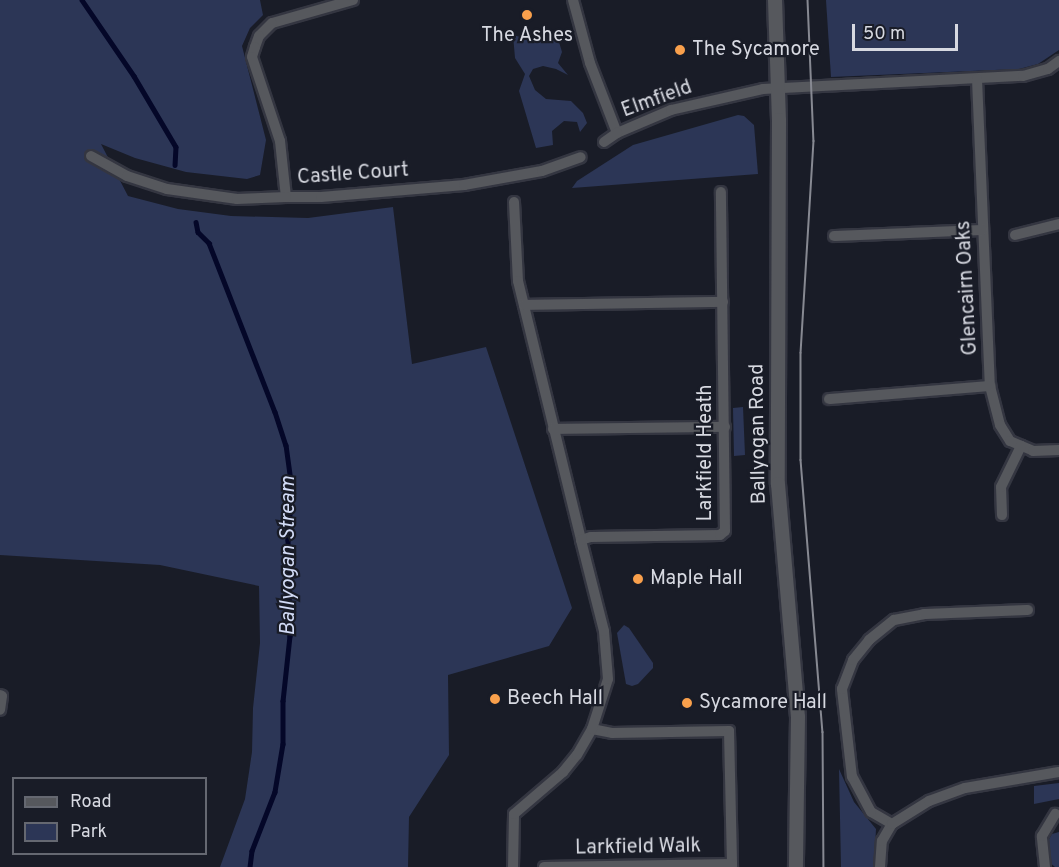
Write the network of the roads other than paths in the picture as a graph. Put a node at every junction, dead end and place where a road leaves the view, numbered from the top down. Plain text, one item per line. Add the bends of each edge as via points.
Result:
1 (353, 0) edge
2 (573, 0) edge
3 (775, 0) edge
4 (1059, 61) edge
5 (977, 78) junction
6 (776, 87) junction
7 (617, 134) junction
8 (604, 142) dead end
9 (90, 156) dead end
10 (581, 157) dead end
11 (721, 192) dead end
12 (286, 197) junction
13 (514, 202) dead end
14 (1059, 224) edge
15 (983, 230) junction
16 (1015, 235) dead end
17 (834, 237) dead end
18 (723, 302) junction
19 (524, 305) junction
20 (990, 386) junction
21 (829, 399) dead end
22 (725, 427) junction
23 (554, 429) junction
24 (1021, 446) junction
25 (1059, 450) edge
26 (1002, 515) dead end
27 (581, 540) junction
28 (1028, 610) dead end
29 (0, 695) edge
30 (0, 710) edge
31 (592, 729) junction
32 (1059, 772) edge
33 (1055, 814) dead end
34 (892, 824) junction
35 (732, 866) edge
36 (513, 867) edge
37 (544, 867) edge
38 (796, 867) edge
39 (880, 867) edge
40 (1045, 867) edge

1 - 12 street, Castle Court via 272,23 259,36 255,47 252,57 280,141
2 - 7 street, Elmfield via 590,63
3 - 6 street, Ballyogan Road
4 - 5 street, Elmfield via 1048,69 1023,76
5 - 6 street, Elmfield
5 - 15 street, Glencairn Oaks
6 - 7 street, Elmfield via 671,110
6 - 38 street, Ballyogan Road via 778,484 798,717
7 - 8 street
9 - 12 street via 127,176 166,189 237,199
10 - 12 street, Castle Court via 542,171 474,183
11 - 18 street, Larkfield Heath
13 - 19 street via 516,268
14 - 16 street
15 - 17 street
15 - 20 street, Glencairn Oaks
18 - 19 street
18 - 22 street, Larkfield Heath
19 - 23 street
20 - 21 street
20 - 24 street, Glencairn Oaks via 1000,425 1010,441
22 - 23 street
22 - 27 street, Larkfield Heath via 723,533
23 - 27 street
24 - 25 street via 1033,451
24 - 26 street via 1001,487
27 - 31 street via 608,656 608,678
28 - 34 street via 924,614 894,620 869,640 853,660 842,689 852,777 871,812
29 - 30 street
31 - 35 street via 612,733 729,731
31 - 36 street via 563,772 514,814
32 - 34 street via 965,788 928,801
33 - 40 street via 1042,836
34 - 39 street via 882,841
35 - 37 street, Larkfield Walk

